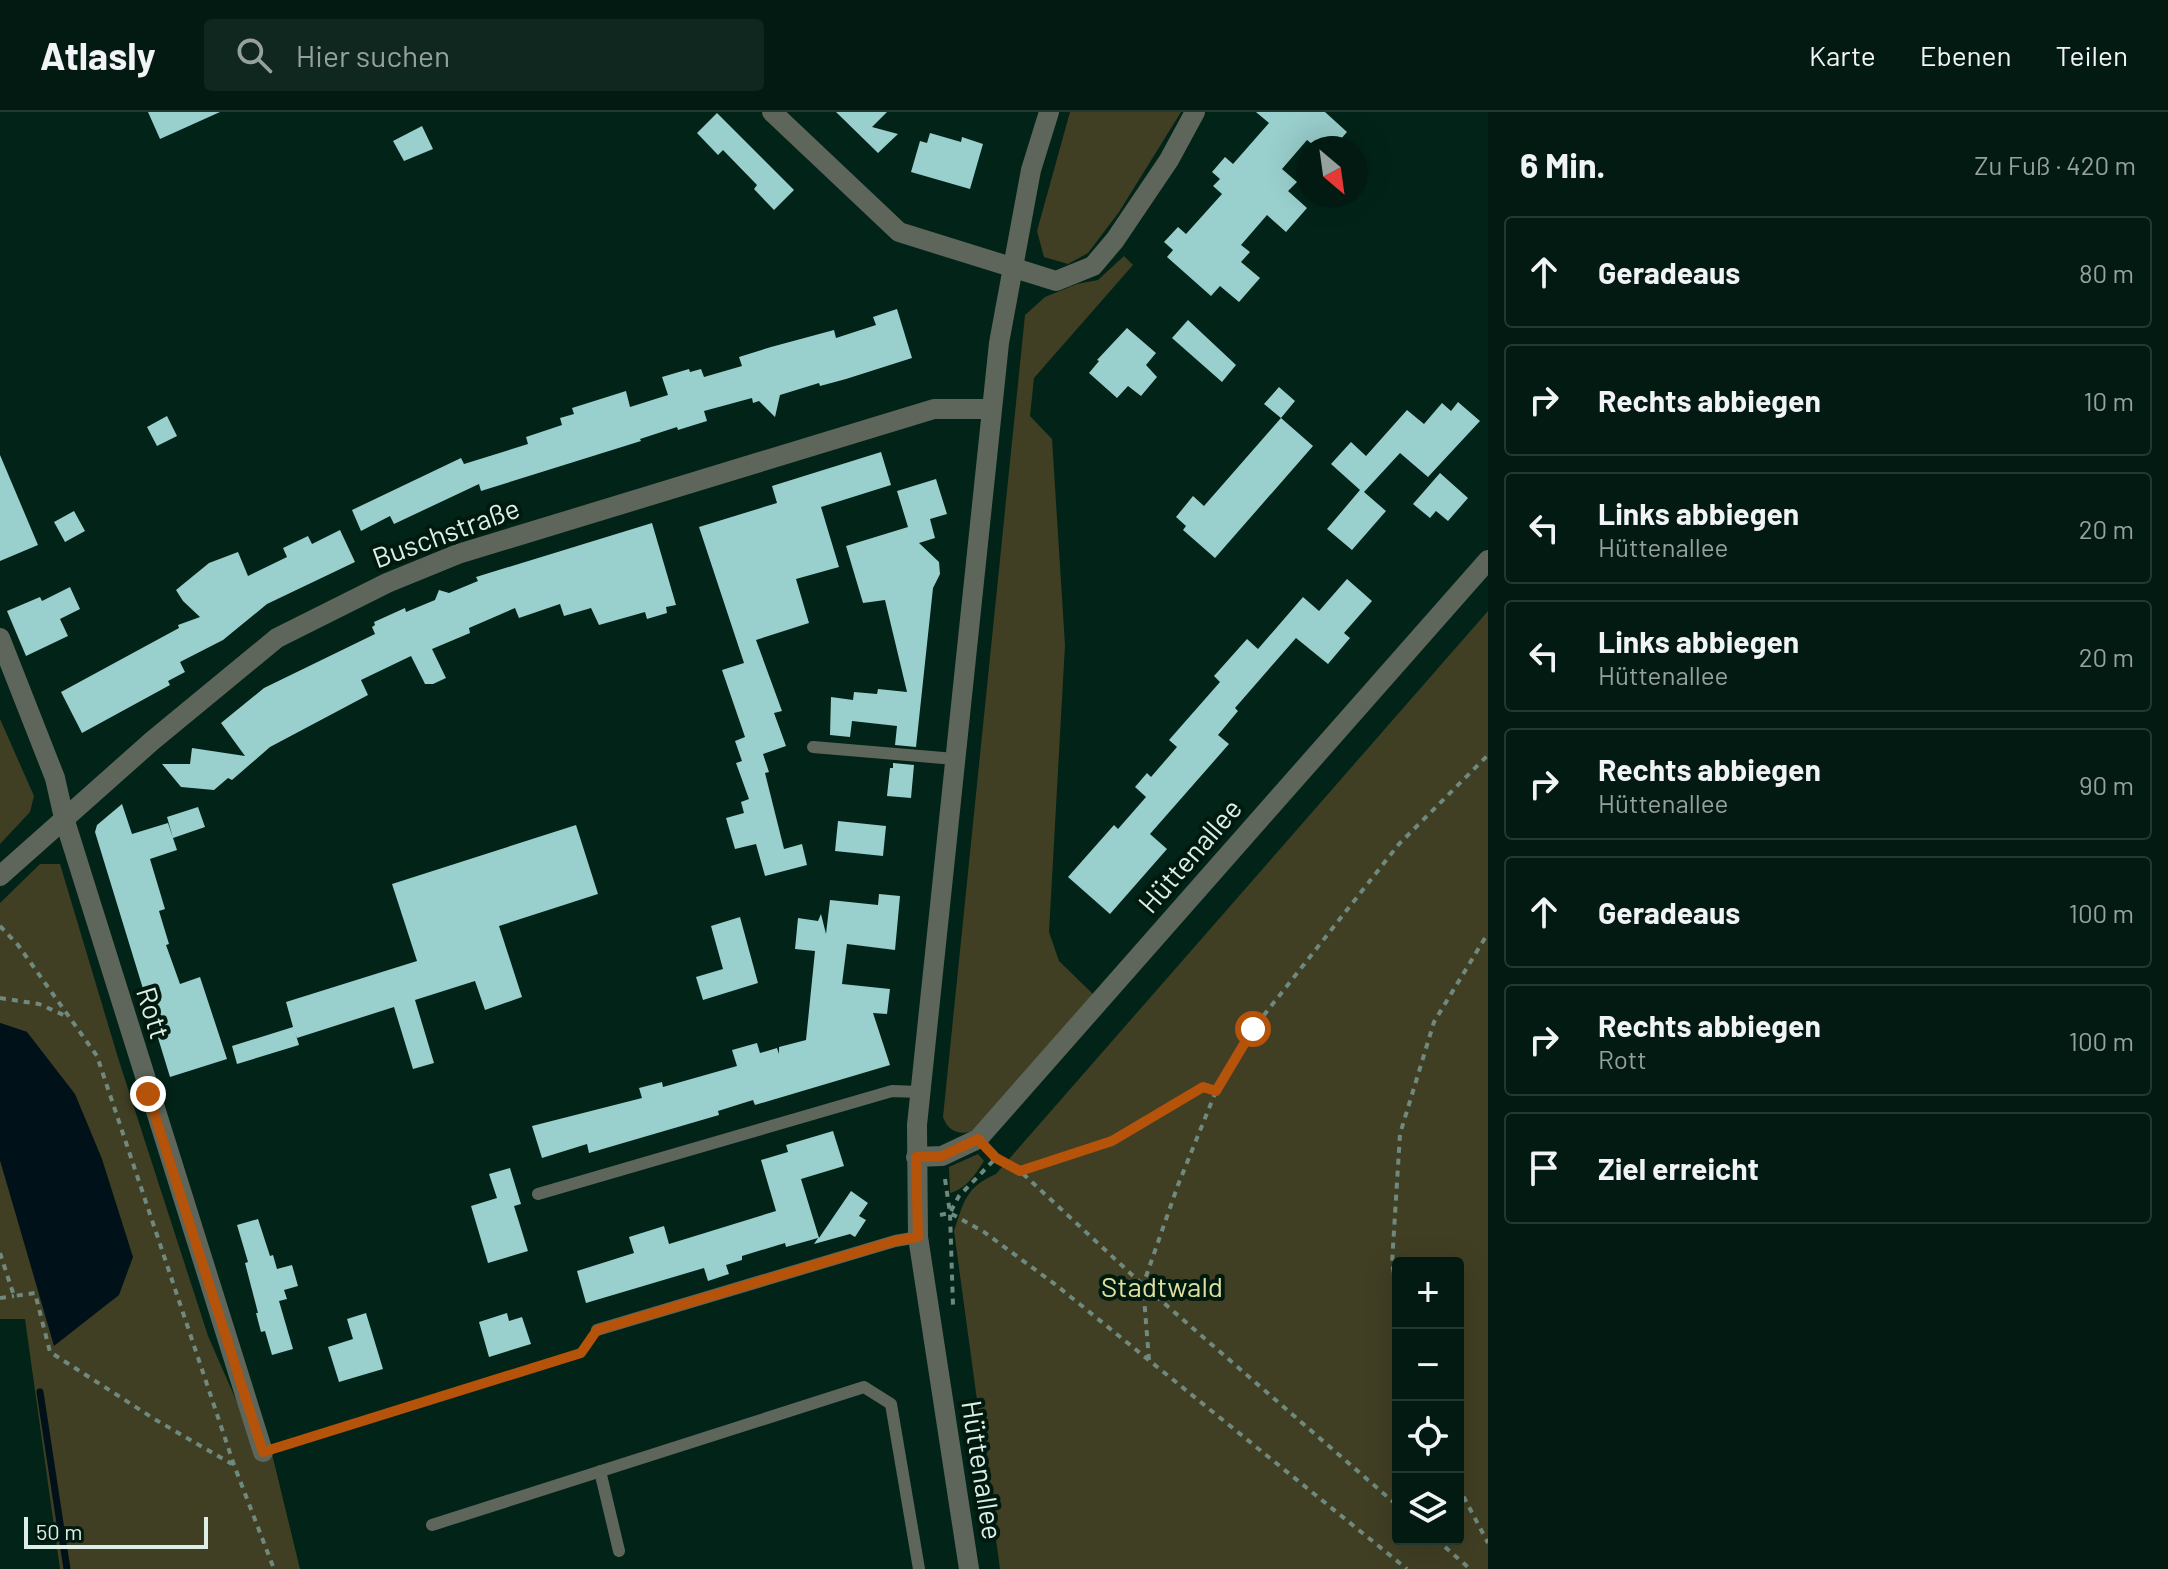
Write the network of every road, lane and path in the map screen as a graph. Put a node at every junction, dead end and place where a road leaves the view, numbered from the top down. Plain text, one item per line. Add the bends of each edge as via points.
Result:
1 (772, 112) edge
2 (1049, 112) edge
3 (1195, 112) edge
4 (1011, 269) junction
5 (992, 409) junction
6 (1488, 560) edge
7 (0, 638) edge
8 (813, 747) dead end
9 (1488, 755) edge
10 (955, 759) junction
11 (64, 818) junction
12 (0, 876) edge
13 (0, 926) edge
14 (1488, 933) edge
15 (0, 998) edge
16 (71, 1018) junction
17 (1216, 1091) junction
18 (920, 1092) junction
19 (978, 1139) junction
20 (942, 1156) junction
21 (916, 1157) junction
22 (996, 1158) junction
23 (1020, 1171) junction
24 (538, 1194) dead end
25 (950, 1213) junction
26 (918, 1237) junction
27 (0, 1253) edge
28 (1392, 1257) edge
29 (1143, 1285) junction
30 (14, 1296) junction
31 (0, 1298) edge
32 (953, 1307) dead end
33 (597, 1330) joint
34 (1149, 1360) junction
35 (263, 1452) joint
36 (234, 1465) junction
37 (600, 1471) junction
38 (1464, 1497) edge
39 (1392, 1501) edge
40 (432, 1525) dead end
41 (1488, 1543) edge
42 (1443, 1545) edge
43 (619, 1551) dead end
44 (274, 1569) edge
45 (919, 1569) edge
46 (969, 1569) edge
47 (1407, 1569) edge
48 (1470, 1569) edge

1 - 4 street via 899,232
2 - 4 street, Hüttenallee
3 - 4 street via 1153,183 1093,266 1056,281
4 - 5 street, Hüttenallee
5 - 10 street, Hüttenallee
5 - 11 street, Buschstraße via 934,409 908,416 503,540 387,583 277,638
6 - 19 street, Hüttenallee
7 - 11 street, Rott via 55,778
8 - 10 lane
9 - 17 path via 1399,844 1253,1029
10 - 18 street, Hüttenallee
11 - 12 street, Buschstraße
11 - 35 street, Rott
13 - 16 path
14 - 28 path via 1434,1022 1400,1134
15 - 16 path via 39,1004
16 - 36 path via 97,1056 108,1085
17 - 23 path via 1203,1087 1112,1141
17 - 29 path
18 - 21 street, Hüttenallee
18 - 24 lane via 892,1091
19 - 20 street, Hüttenallee
19 - 22 path
20 - 21 street, Hüttenallee
20 - 25 path
21 - 26 street, Hüttenallee
22 - 23 path
22 - 25 path via 959,1196
23 - 29 path
25 - 32 path
25 - 34 path via 1056,1285
26 - 33 lane
26 - 46 street, Hüttenallee
27 - 30 path
29 - 34 path
29 - 39 path
30 - 31 path
30 - 36 path via 35,1293 50,1352
33 - 35 path via 581,1353
34 - 47 path
36 - 44 path
37 - 40 lane
37 - 43 lane
37 - 45 lane via 864,1387 891,1404
38 - 41 path
42 - 48 path

